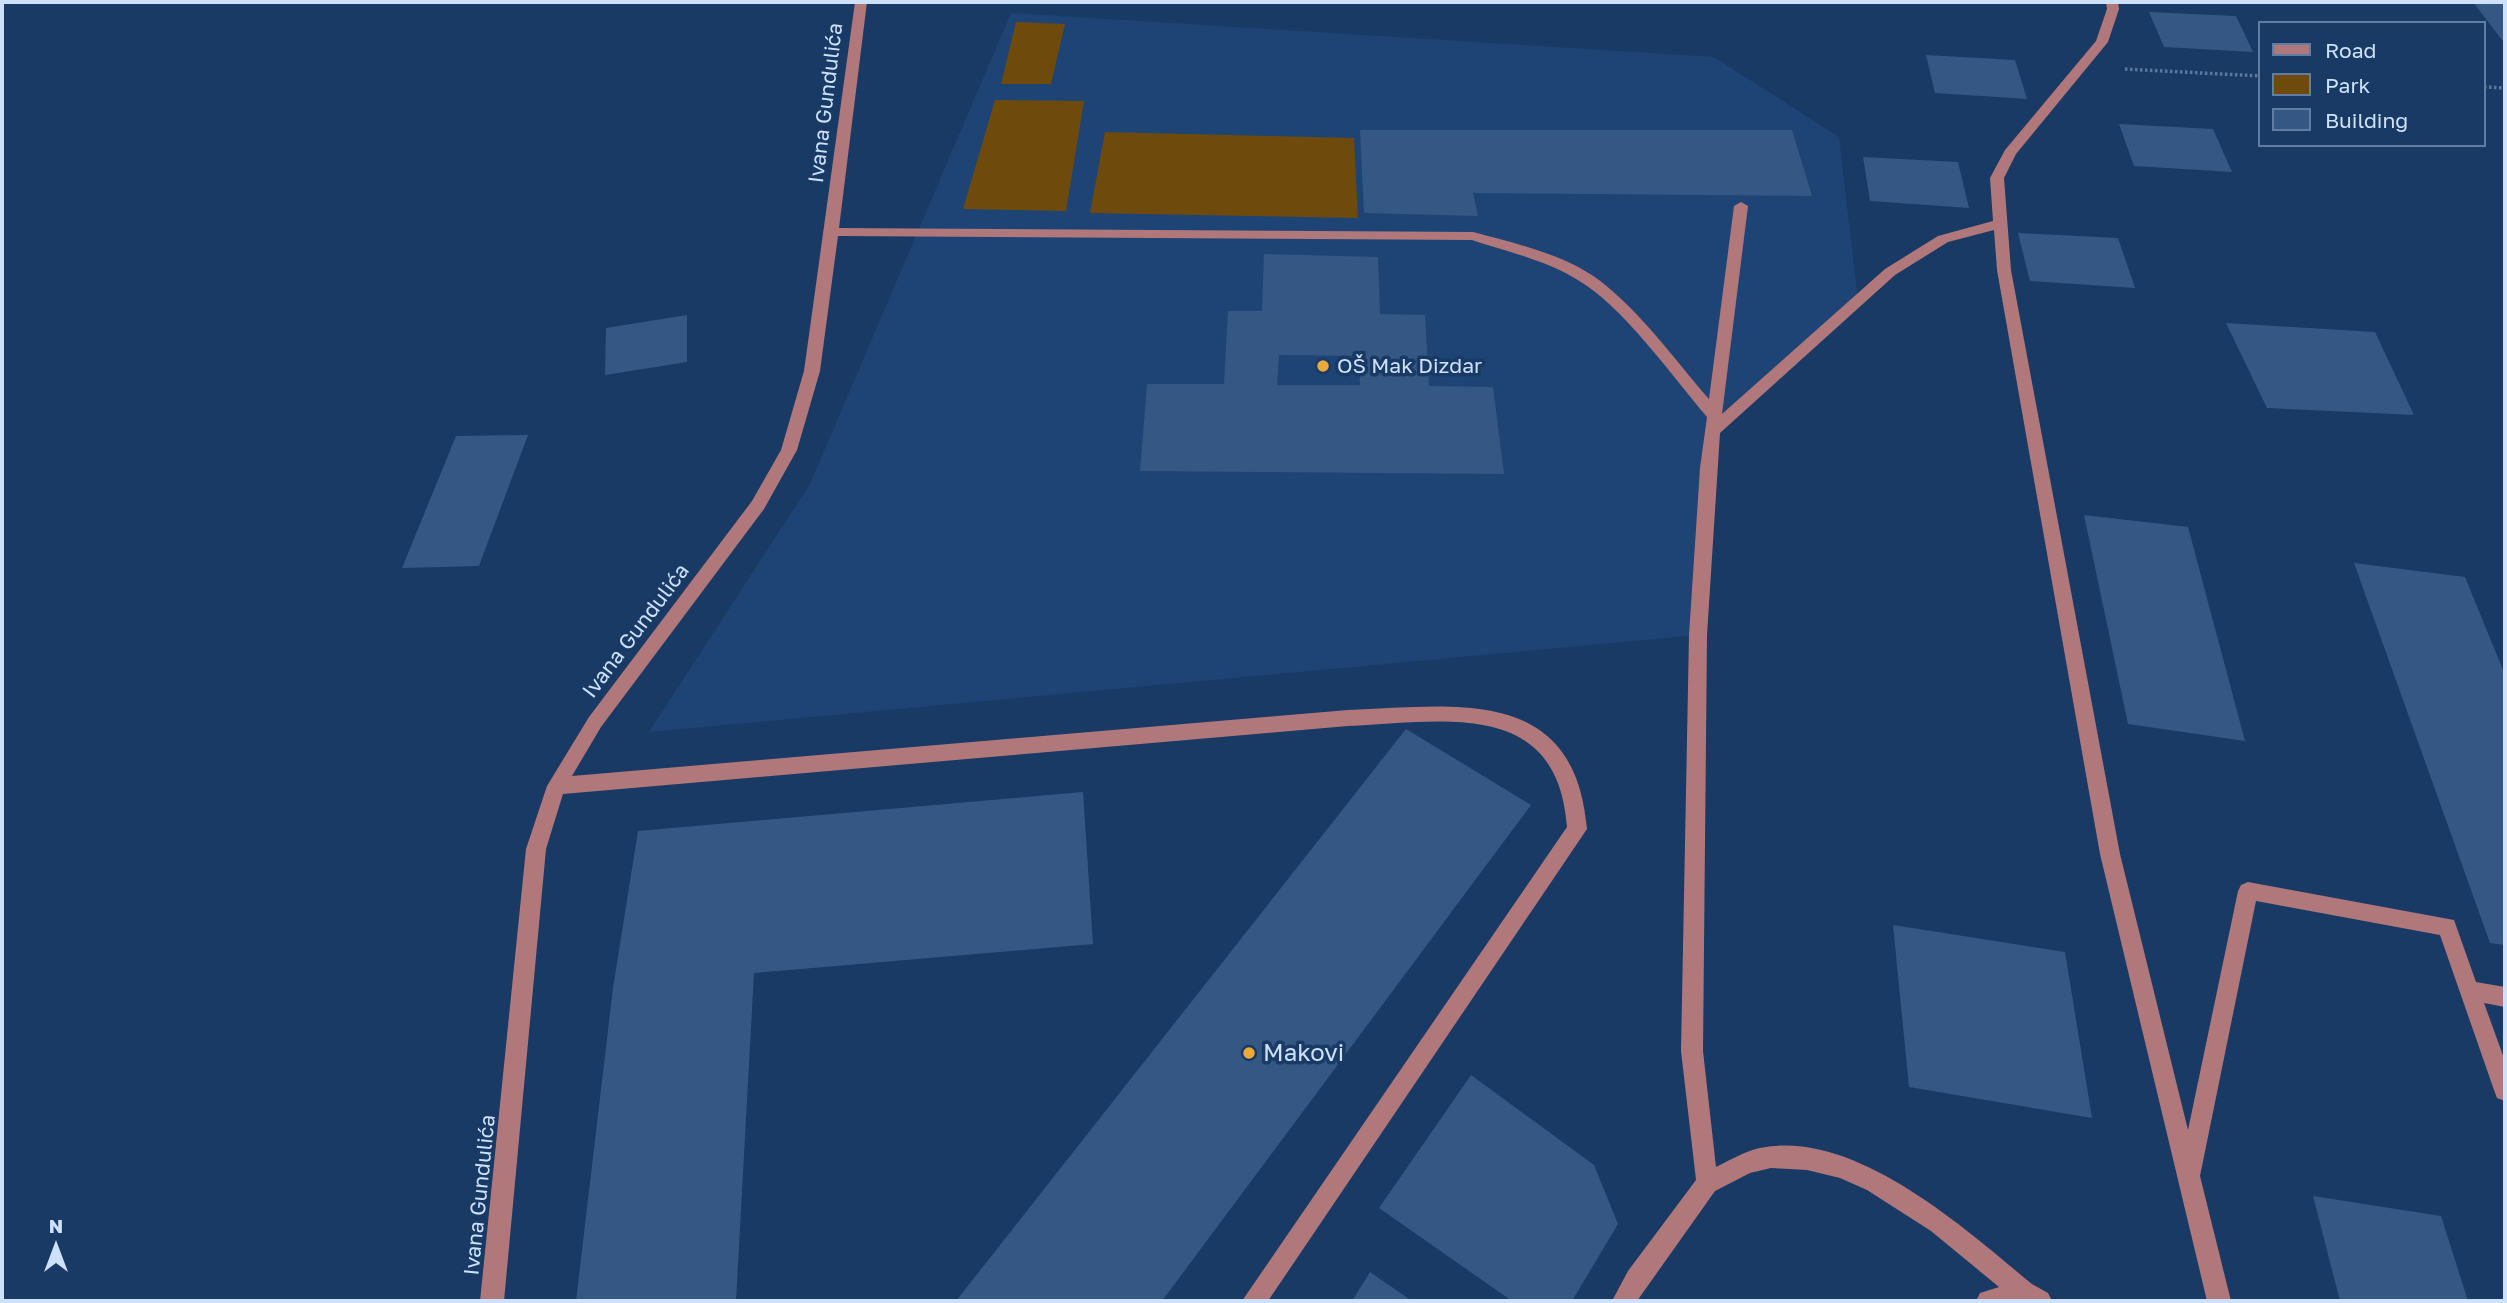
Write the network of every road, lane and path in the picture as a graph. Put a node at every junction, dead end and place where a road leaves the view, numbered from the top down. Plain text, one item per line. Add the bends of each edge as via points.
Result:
1 (861, 2) edge
2 (2112, 2) edge
3 (2082, 67) junction
4 (2258, 76) edge
5 (2486, 87) edge
6 (2505, 88) edge
7 (1741, 206) dead end
8 (2000, 224) junction
9 (833, 232) junction
10 (1713, 423) junction
11 (556, 786) junction
12 (2469, 990) junction
13 (2505, 997) edge
14 (2505, 1090) edge
15 (2189, 1180) junction
16 (1707, 1183) junction
17 (2032, 1297) edge
18 (492, 1301) edge
19 (1254, 1301) edge
20 (1624, 1301) edge
21 (1988, 1301) edge
22 (2219, 1301) edge

1 - 9 street, Ivana Gundulića
2 - 3 street via 2102,42
3 - 4 path
3 - 8 street via 2010,153 1997,178
5 - 6 path
7 - 10 street
8 - 10 street via 1943,239 1890,272 1741,408
8 - 15 street via 2004,270 2110,854
9 - 10 street via 1474,236 1560,264 1592,282 1619,305
9 - 11 street, Ivana Gundulića via 812,371 789,450 758,505 595,722
10 - 16 street via 1698,635 1692,1051
11 - 18 street, Ivana Gundulića via 536,849
11 - 19 street via 1348,718 1468,715 1497,718 1523,729 1550,750 1568,776 1577,829
12 - 13 street
12 - 14 street
12 - 15 street via 2447,927 2248,891
15 - 22 street
16 - 17 street via 1769,1157 1809,1159 1850,1169 1934,1219
16 - 20 street
17 - 21 street

